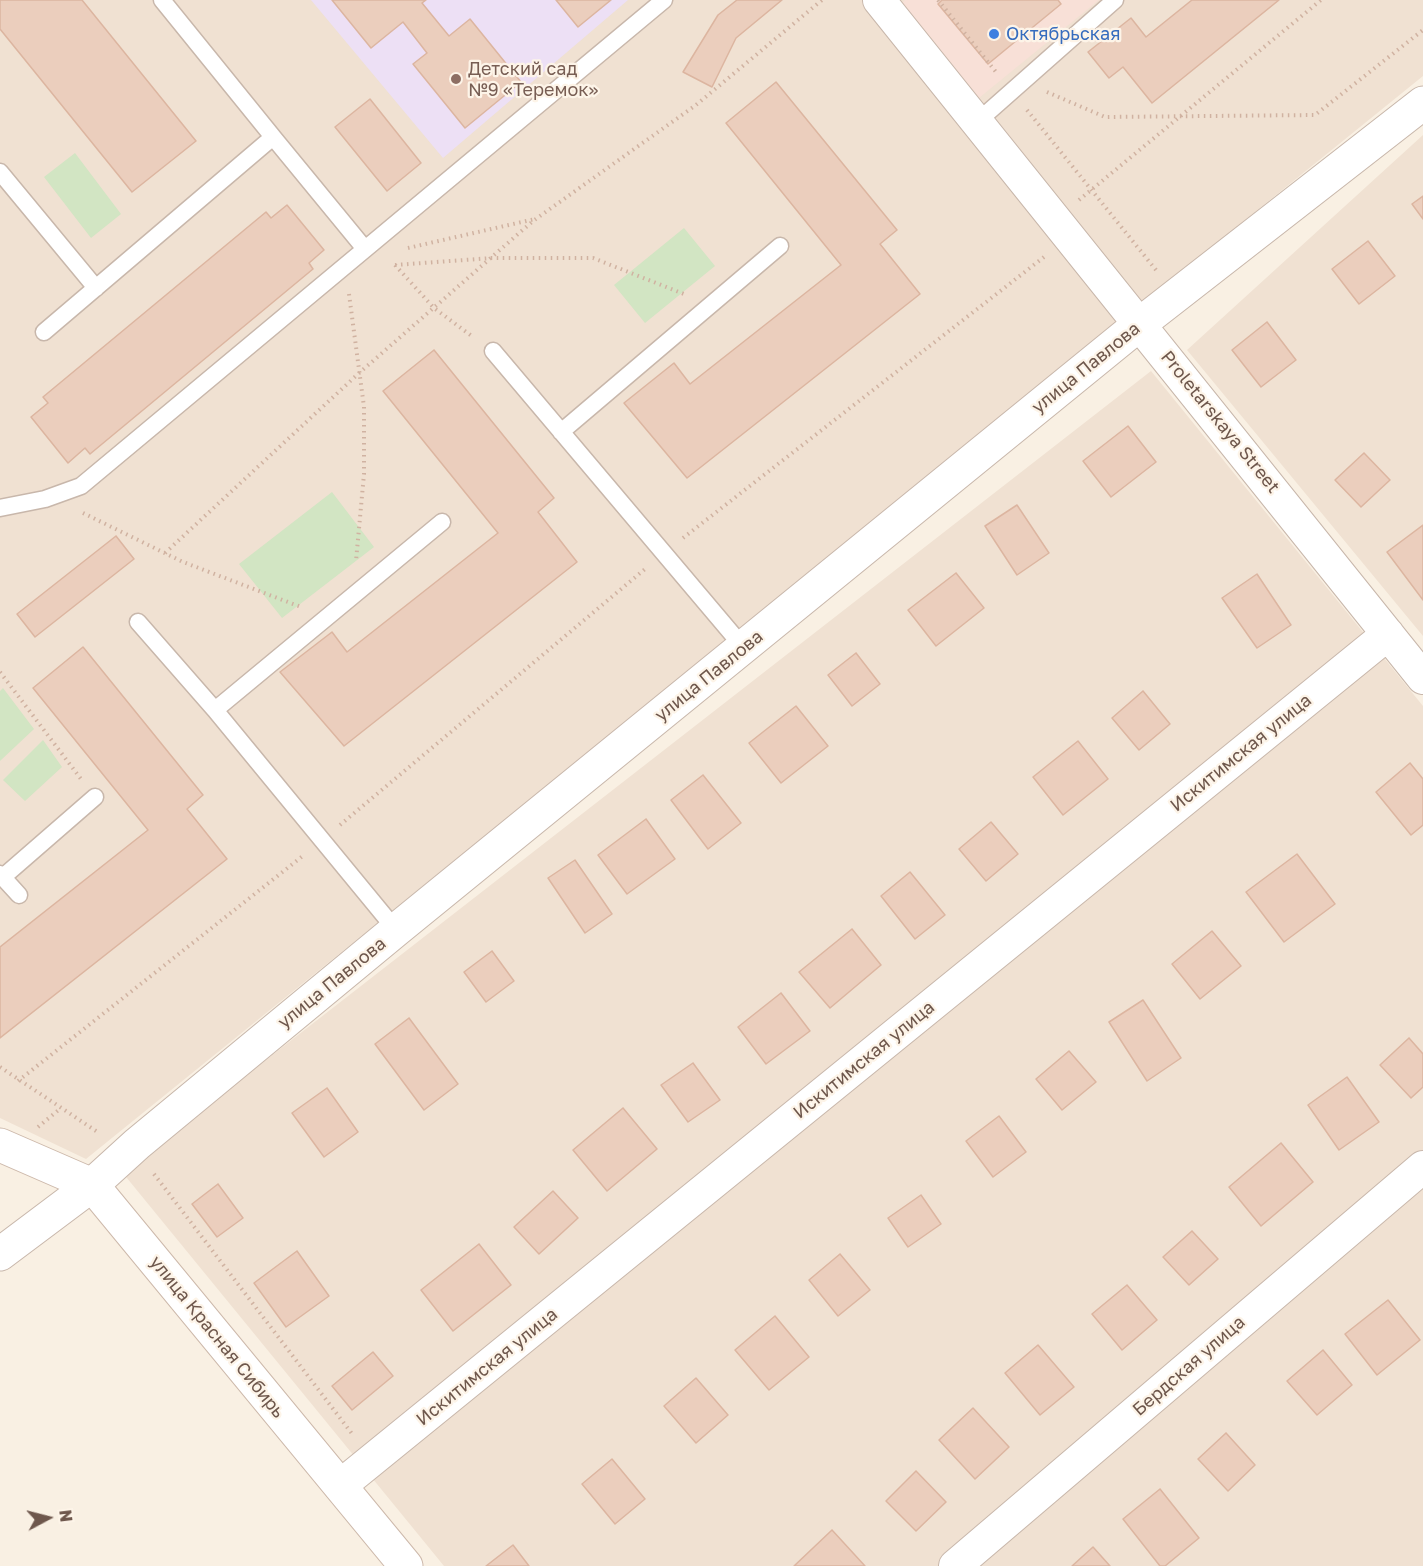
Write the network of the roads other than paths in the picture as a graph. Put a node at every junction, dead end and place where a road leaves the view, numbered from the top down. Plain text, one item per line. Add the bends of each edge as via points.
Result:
1 (162, 0) edge
2 (664, 0) edge
3 (879, 0) edge
4 (1115, 0) edge
5 (1423, 103) edge
6 (977, 122) junction
7 (273, 137) junction
8 (0, 172) edge
9 (780, 246) dead end
10 (374, 248) junction
11 (96, 288) junction
12 (1141, 323) junction
13 (44, 332) dead end
14 (493, 351) road end
15 (561, 432) junction
16 (0, 508) edge
17 (442, 522) dead end
18 (138, 622) dead end
19 (1388, 634) junction
20 (744, 648) junction
21 (1423, 678) edge
22 (215, 710) junction
23 (95, 796) road end
24 (1, 876) edge
25 (19, 896) dead end
26 (396, 930) junction
27 (0, 1145) edge
28 (1423, 1167) edge
29 (92, 1185) junction
30 (0, 1254) edge
31 (340, 1486) junction
32 (397, 1564) edge
33 (956, 1566) edge

1 - 7 lane
2 - 10 lane
3 - 6 street, Proletarskaya Street
4 - 6 lane
5 - 12 street, улица Павлова
6 - 12 street, Proletarskaya Street
7 - 10 lane
7 - 11 lane
8 - 11 lane
9 - 15 lane
10 - 16 lane via 349,262 81,486 45,499
11 - 13 lane
12 - 19 street, Proletarskaya Street
12 - 20 street, улица Павлова
14 - 15 lane
15 - 20 lane
17 - 22 lane
18 - 22 lane
19 - 21 street, Proletarskaya Street
19 - 31 street, Искитимская улица
20 - 26 street, улица Павлова
22 - 26 lane
23 - 24 lane
24 - 25 lane
26 - 29 street, улица Павлова
27 - 29 street, улица Красная Сибирь
28 - 33 street, Бердская улица
29 - 30 street, улица Павлова
29 - 31 street, улица Красная Сибирь
31 - 32 street, улица Красная Сибирь

